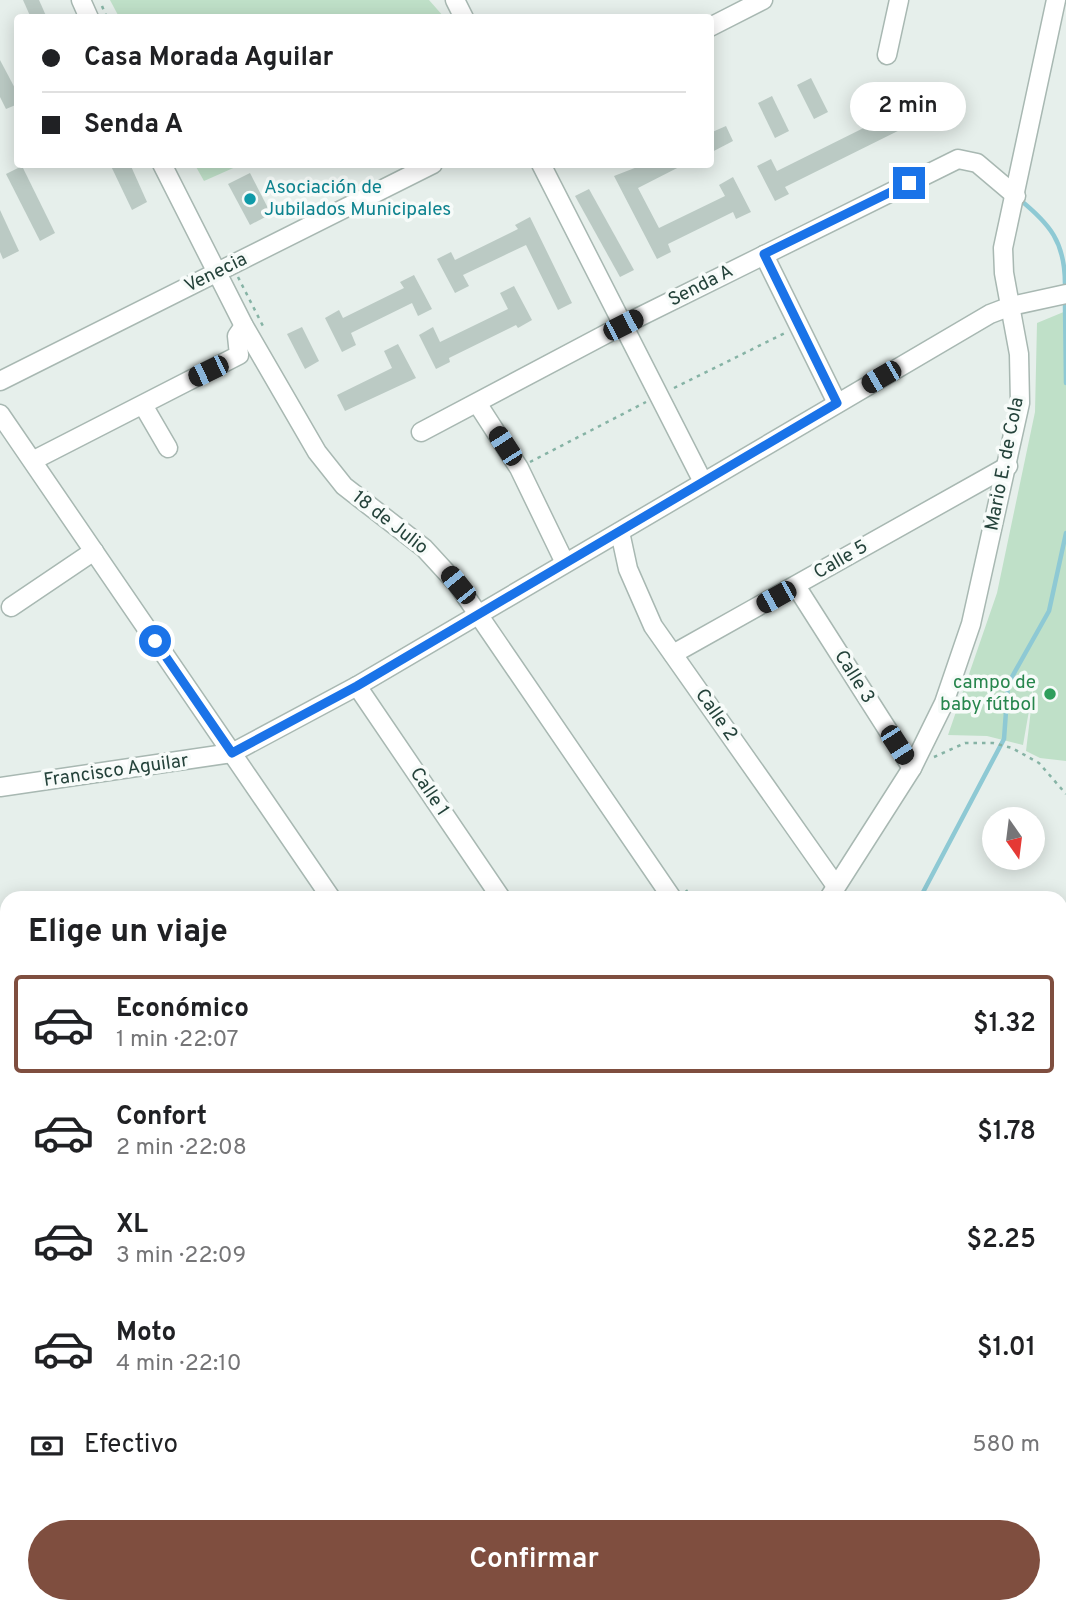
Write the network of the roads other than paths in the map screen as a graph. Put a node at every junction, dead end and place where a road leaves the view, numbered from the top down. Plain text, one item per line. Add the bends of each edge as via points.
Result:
1 (762, 0) edge
2 (899, 0) edge
3 (1056, 0) edge
4 (714, 25) edge
5 (887, 55) dead end
6 (164, 168) edge
7 (425, 168) edge
8 (543, 168) edge
9 (1016, 196) junction
10 (764, 254) junction
11 (216, 273) junction
12 (1066, 295) edge
13 (1011, 306) junction
14 (623, 325) junction
15 (244, 326) junction
16 (0, 381) edge
17 (477, 403) junction
18 (837, 403) junction
19 (143, 405) junction
20 (0, 414) edge
21 (421, 432) dead end
22 (168, 447) dead end
23 (34, 460) junction
24 (1008, 466) junction
25 (703, 482) junction
26 (620, 532) junction
27 (94, 551) junction
28 (565, 563) junction
29 (796, 586) junction
30 (11, 607) dead end
31 (478, 614) junction
32 (673, 654) junction
33 (357, 686) junction
34 (232, 753) junction
35 (912, 768) junction
36 (0, 787) edge
37 (326, 891) edge
38 (496, 891) edge
39 (667, 891) edge
40 (832, 891) edge
41 (834, 891) edge

1 - 4 street
2 - 5 street
3 - 9 street, Mario E. de Cola
6 - 11 street, 18 de Julio
7 - 11 street, Venecia
8 - 14 street
9 - 10 street, Senda A via 977,163 958,159
9 - 13 street, Mario E. de Cola via 1003,248
10 - 14 street, Senda A
10 - 18 street
11 - 15 street, 18 de Julio
11 - 16 street, Venecia
12 - 13 street, Francisco Aguilar
13 - 18 street, Francisco Aguilar
13 - 24 street, Mario E. de Cola via 1019,354 1020,403
14 - 17 street, Senda A
14 - 25 street
15 - 19 street via 237,336 239,355
15 - 31 street, 18 de Julio via 328,467 359,500 437,560
17 - 21 street, Senda A
17 - 28 street via 519,468
18 - 25 street, Francisco Aguilar
19 - 22 street
19 - 23 street
20 - 23 street
23 - 27 street
24 - 29 street, Calle 5
24 - 35 street, Mario E. de Cola via 971,624 943,703
25 - 26 street, Francisco Aguilar
26 - 28 street, Francisco Aguilar
26 - 32 street, Calle 2 via 641,606
27 - 30 street
27 - 34 street
28 - 31 street, Francisco Aguilar
29 - 32 street, Calle 5
29 - 35 street, Calle 3
31 - 33 street, Francisco Aguilar
31 - 39 street, 18 de Julio
32 - 40 street, Calle 2
33 - 34 street, Francisco Aguilar
33 - 38 street, Calle 1
34 - 36 street, Francisco Aguilar
34 - 37 street
35 - 41 street, Mario E. de Cola

